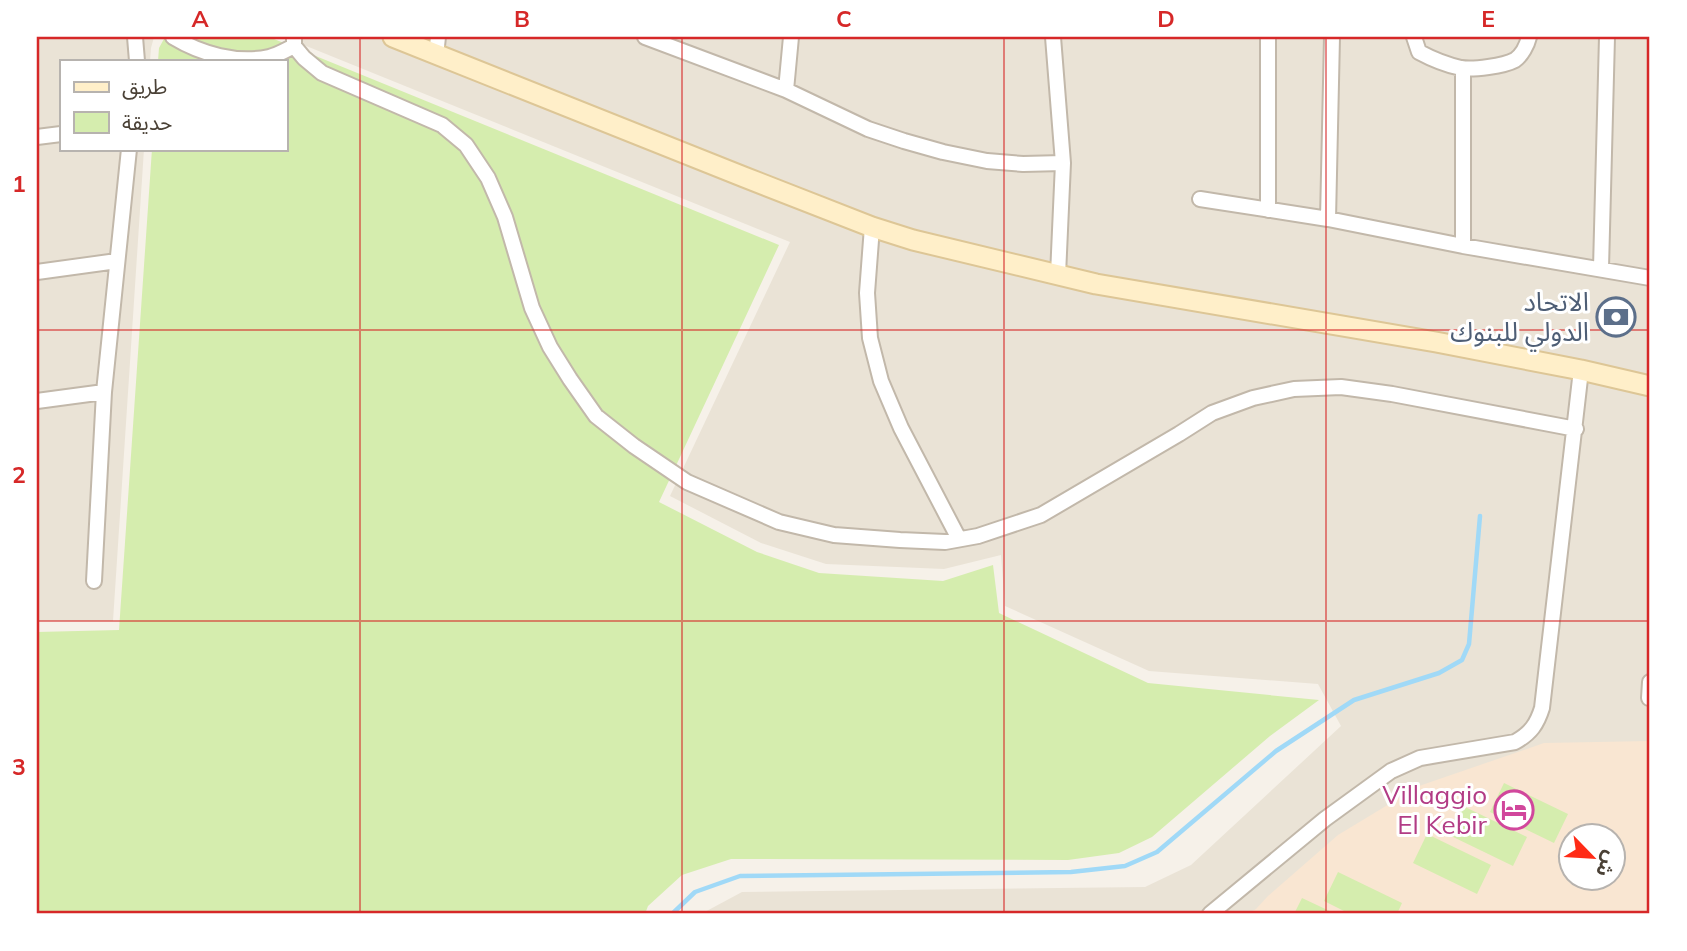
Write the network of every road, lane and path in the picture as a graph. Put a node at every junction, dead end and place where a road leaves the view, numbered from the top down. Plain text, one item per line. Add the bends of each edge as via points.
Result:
1 (135, 37) edge
2 (173, 37) edge
3 (393, 37) edge
4 (645, 37) edge
5 (791, 37) edge
6 (1053, 37) edge
7 (1268, 37) edge
8 (1332, 37) edge
9 (1414, 37) edge
10 (1529, 37) edge
11 (1607, 37) edge
12 (295, 42) edge
13 (682, 43) edge
14 (437, 46) edge
15 (137, 60) edge
16 (1463, 69) junction
17 (786, 90) junction
18 (60, 134) edge
19 (37, 137) edge
20 (130, 150) edge
21 (1063, 163) junction
22 (1200, 199) dead end
23 (1268, 210) junction
24 (1328, 219) junction
25 (872, 227) junction
26 (1463, 246) junction
27 (117, 261) junction
28 (1601, 268) junction
29 (37, 272) edge
30 (1058, 275) junction
31 (1650, 278) edge
32 (1581, 370) junction
33 (1650, 386) edge
34 (104, 392) junction
35 (37, 401) edge
36 (1576, 429) junction
37 (959, 539) junction
38 (94, 581) dead end
39 (1650, 682) edge
40 (1650, 698) edge
41 (1210, 914) edge

1 - 15 street
2 - 12 street via 239,60 271,57
3 - 14 main road
4 - 13 street
5 - 17 street
6 - 21 street
7 - 23 street
8 - 24 street
9 - 16 street via 1419,52
10 - 16 street via 1516,59
11 - 28 street
12 - 37 street via 304,58 322,73 442,125 466,145 488,178 505,218 550,346 596,416 634,446 687,482 779,522 834,535
13 - 17 street
14 - 25 main road
16 - 26 street
17 - 21 street via 868,129 943,152 987,161
18 - 19 street
20 - 27 street
21 - 30 street
22 - 23 street
23 - 24 street
24 - 26 street
25 - 30 main road
25 - 37 street via 867,293 870,338 881,381
26 - 28 street
27 - 29 street
27 - 34 street
28 - 31 street
30 - 32 main road
32 - 33 main road
32 - 36 street
34 - 35 street
34 - 38 street
36 - 37 street via 1392,394 1341,387 1294,389 1212,413 1041,514
36 - 41 street via 1542,708 1533,729 1515,742 1420,758 1391,771
39 - 40 street

